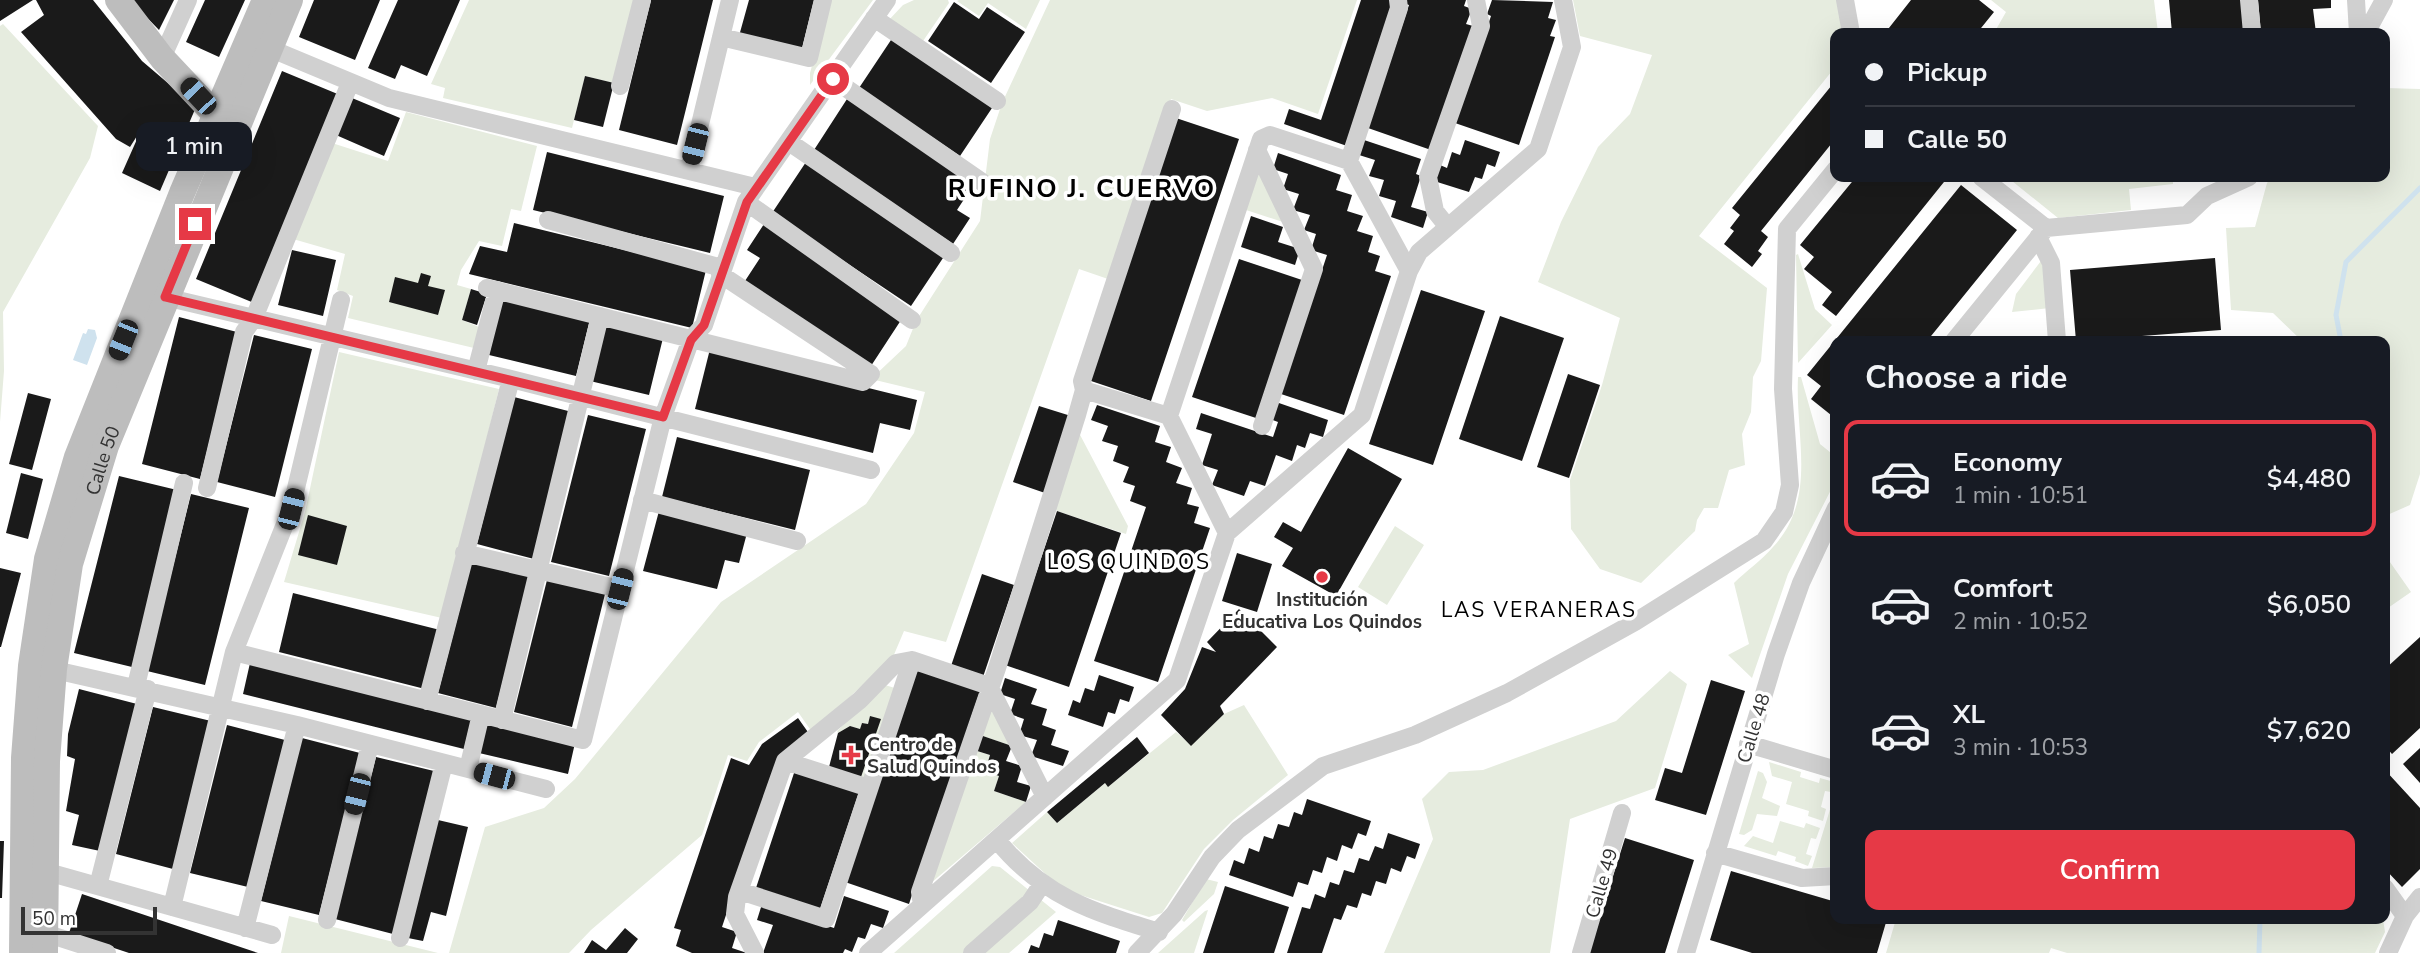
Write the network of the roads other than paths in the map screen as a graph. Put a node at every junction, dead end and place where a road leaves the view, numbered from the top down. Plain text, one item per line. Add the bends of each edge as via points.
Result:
1 (118, 0) edge
2 (188, 0) edge
3 (265, 0) edge
4 (290, 0) edge
5 (642, 0) edge
6 (730, 0) edge
7 (823, 0) edge
8 (887, 0) edge
9 (1398, 0) edge
10 (1476, 0) edge
11 (1563, 0) edge
12 (1845, 0) edge
13 (2249, 0) edge
14 (2356, 0) edge
15 (2384, 0) edge
16 (874, 18) junction
17 (1850, 28) edge
18 (2252, 28) edge
19 (2358, 28) edge
20 (2368, 28) edge
21 (721, 37) junction
22 (269, 48) junction
23 (162, 58) junction
24 (833, 79) junction
25 (350, 83) junction
26 (620, 86) dead end
27 (998, 101) dead end
28 (1172, 109) dead end
29 (224, 124) junction
30 (789, 142) junction
31 (1257, 150) junction
32 (1349, 161) junction
33 (689, 170) junction
34 (1830, 177) edge
35 (982, 182) dead end
36 (1986, 182) edge
37 (2214, 182) edge
38 (2238, 182) edge
39 (751, 194) junction
40 (2207, 196) junction
41 (548, 220) dead end
42 (1447, 226) junction
43 (2042, 233) junction
44 (951, 253) dead end
45 (721, 271) junction
46 (1409, 271) junction
47 (165, 297) junction
48 (341, 300) dead end
49 (600, 317) junction
50 (254, 318) junction
51 (912, 320) dead end
52 (1958, 336) edge
53 (2057, 336) edge
54 (332, 337) junction
55 (691, 340) junction
56 (476, 371) junction
57 (511, 379) junction
58 (1084, 390) junction
59 (580, 397) junction
60 (1170, 416) junction
61 (663, 417) junction
62 (1262, 426) dead end
63 (871, 470) dead end
64 (184, 483) dead end
65 (207, 488) dead end
66 (642, 500) junction
67 (1830, 521) edge
68 (1227, 533) junction
69 (797, 541) dead end
70 (464, 553) junction
71 (540, 570) junction
72 (620, 589) junction
73 (234, 652) junction
74 (912, 660) junction
75 (43, 667) junction
76 (989, 686) junction
77 (142, 688) junction
78 (427, 701) junction
79 (222, 707) junction
80 (481, 715) junction
81 (502, 720) junction
82 (297, 724) junction
83 (370, 744) junction
84 (1748, 744) junction
85 (785, 761) junction
86 (444, 763) junction
87 (1830, 768) edge
88 (468, 769) junction
89 (869, 788) junction
90 (546, 789) dead end
91 (1045, 797) junction
92 (1622, 813) dead end
93 (997, 841) junction
94 (1715, 853) junction
95 (44, 871) junction
96 (1830, 876) edge
97 (1042, 884) junction
98 (98, 886) junction
99 (740, 891) junction
100 (2390, 895) edge
101 (2420, 897) edge
102 (922, 905) junction
103 (172, 907) junction
104 (2405, 916) junction
105 (327, 920) dead end
106 (245, 928) junction
107 (1159, 932) junction
108 (272, 935) dead end
109 (400, 938) dead end
110 (45, 943) edge
111 (22, 953) edge
112 (107, 953) edge
113 (755, 953) edge
114 (868, 953) edge
115 (972, 953) edge
116 (1137, 953) edge
117 (1581, 953) edge
118 (1686, 953) edge
119 (2388, 953) edge

1 - 23 main road
2 - 23 street
3 - 29 main road, Calle 50
4 - 22 main road, Calle 50
5 - 26 street
6 - 21 street
7 - 21 street via 809,58
8 - 16 street
9 - 32 street
10 - 42 street via 1481,26 1428,177 1435,211
11 - 42 street via 1572,47 1538,149
12 - 17 street
13 - 18 street
14 - 19 street
15 - 20 street
16 - 24 street
16 - 27 street
21 - 33 street
22 - 25 street
22 - 29 main road, Calle 50
23 - 29 main road
24 - 30 street
24 - 35 street
25 - 33 street via 389,98
25 - 50 street
28 - 58 street via 1082,382
29 - 47 main road, Calle 50
29 - 75 main road, Calle 50 via 77,457 47,559
30 - 39 street
30 - 44 street
31 - 32 street via 1261,139 1270,135
31 - 60 street
31 - 62 street via 1314,269
32 - 46 street
33 - 39 street
34 - 107 street via 1787,229 1783,389 1790,485 1784,512 1764,541 1646,615 1507,693 1415,736 1323,766 1238,830 1212,857
36 - 43 street
37 - 40 street
38 - 40 street
39 - 45 street
39 - 51 street
40 - 43 street via 2187,215
41 - 45 street
42 - 46 street via 1419,252
43 - 52 street
43 - 53 street via 2051,262
45 - 55 street via 704,325
45 - 55 street via 871,374 863,382
46 - 68 street via 1362,415
47 - 50 street
47 - 75 main road, Calle 50 via 99,462
48 - 54 street
49 - 55 street
49 - 56 street via 492,289
49 - 59 street
50 - 54 street
50 - 65 street via 244,332
54 - 56 street
54 - 73 street via 291,509
55 - 61 street
56 - 57 street
57 - 59 street
57 - 70 street
58 - 60 street
58 - 76 street
59 - 61 street
59 - 71 street
60 - 68 street
61 - 63 street
61 - 66 street
64 - 77 street
66 - 69 street
66 - 72 street
67 - 84 street, Calle 48 via 1801,583
68 - 91 street via 1177,680
70 - 71 street
70 - 78 street
71 - 72 street
71 - 81 street
72 - 81 street via 583,740
73 - 78 street
73 - 79 street
74 - 76 street
74 - 85 street via 896,663 860,700
74 - 89 street
75 - 77 street
75 - 95 main road, Calle 50
75 - 111 main road, Calle 50 via 24,758
76 - 91 street
76 - 102 street via 920,892
77 - 79 street
77 - 98 street
78 - 80 street
79 - 82 street
79 - 103 street
80 - 81 street
80 - 88 street
82 - 83 street
82 - 106 street
83 - 86 street
83 - 105 street
84 - 87 street
84 - 94 street, Calle 48
85 - 89 street
85 - 99 street
86 - 88 street
86 - 109 street
88 - 90 street
89 - 99 street via 826,919
91 - 93 street
92 - 117 street, Calle 49
93 - 97 street
93 - 102 street
94 - 96 street via 1802,878
94 - 118 street, Calle 48
95 - 98 street
95 - 110 main road, Calle 50
97 - 107 street via 1080,907
97 - 115 street via 1030,902
98 - 103 street
99 - 113 street via 736,914
100 - 104 street
101 - 104 street
102 - 114 street
103 - 106 street
104 - 119 street
106 - 108 street
107 - 116 street
110 - 112 street

